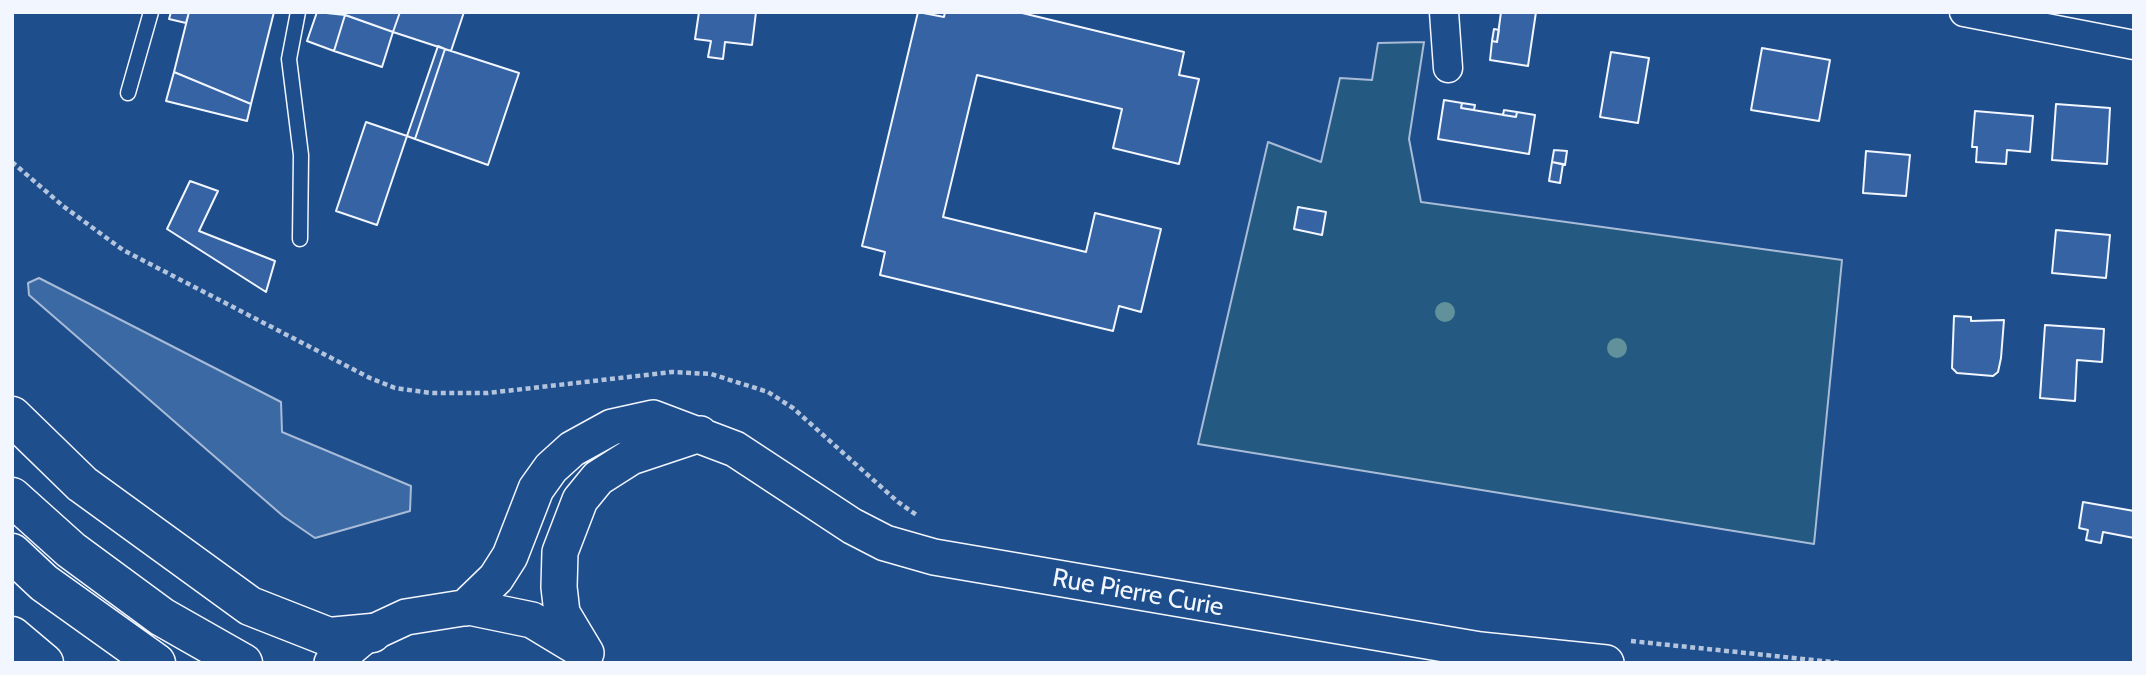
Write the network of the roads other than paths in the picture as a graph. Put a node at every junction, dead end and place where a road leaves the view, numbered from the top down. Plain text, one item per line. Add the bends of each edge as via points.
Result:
1 (151, 12) edge
2 (298, 12) edge
3 (1444, 12) edge
4 (1964, 12) edge
5 (2134, 45) edge
6 (1448, 68) dead end
7 (128, 93) dead end
8 (300, 239) dead end
9 (12, 416) edge
10 (701, 434) junction
11 (12, 496) edge
12 (12, 553) edge
13 (465, 608) junction
14 (372, 633) junction
15 (12, 636) edge
16 (1616, 652) edge
17 (591, 658) edge
18 (44, 663) edge
19 (156, 663) edge
20 (243, 663) edge
21 (332, 663) edge

1 - 7 lane
2 - 8 lane via 289,60 301,155
3 - 6 street
4 - 5 street
9 - 14 main road via 82,484 250,606 330,637
10 - 13 street, Rue Pierre Curie via 653,418 612,428 572,449 536,489 510,556 496,578
10 - 16 street, Rue Pierre Curie via 735,449 852,526 885,543 934,557 1466,647
10 - 17 street via 631,457 598,478 580,500 560,552 559,587 562,613
11 - 20 main road via 71,550 162,617
12 - 19 main road via 44,583
13 - 14 street via 406,617
13 - 17 street via 532,620
14 - 21 street
15 - 18 main road

